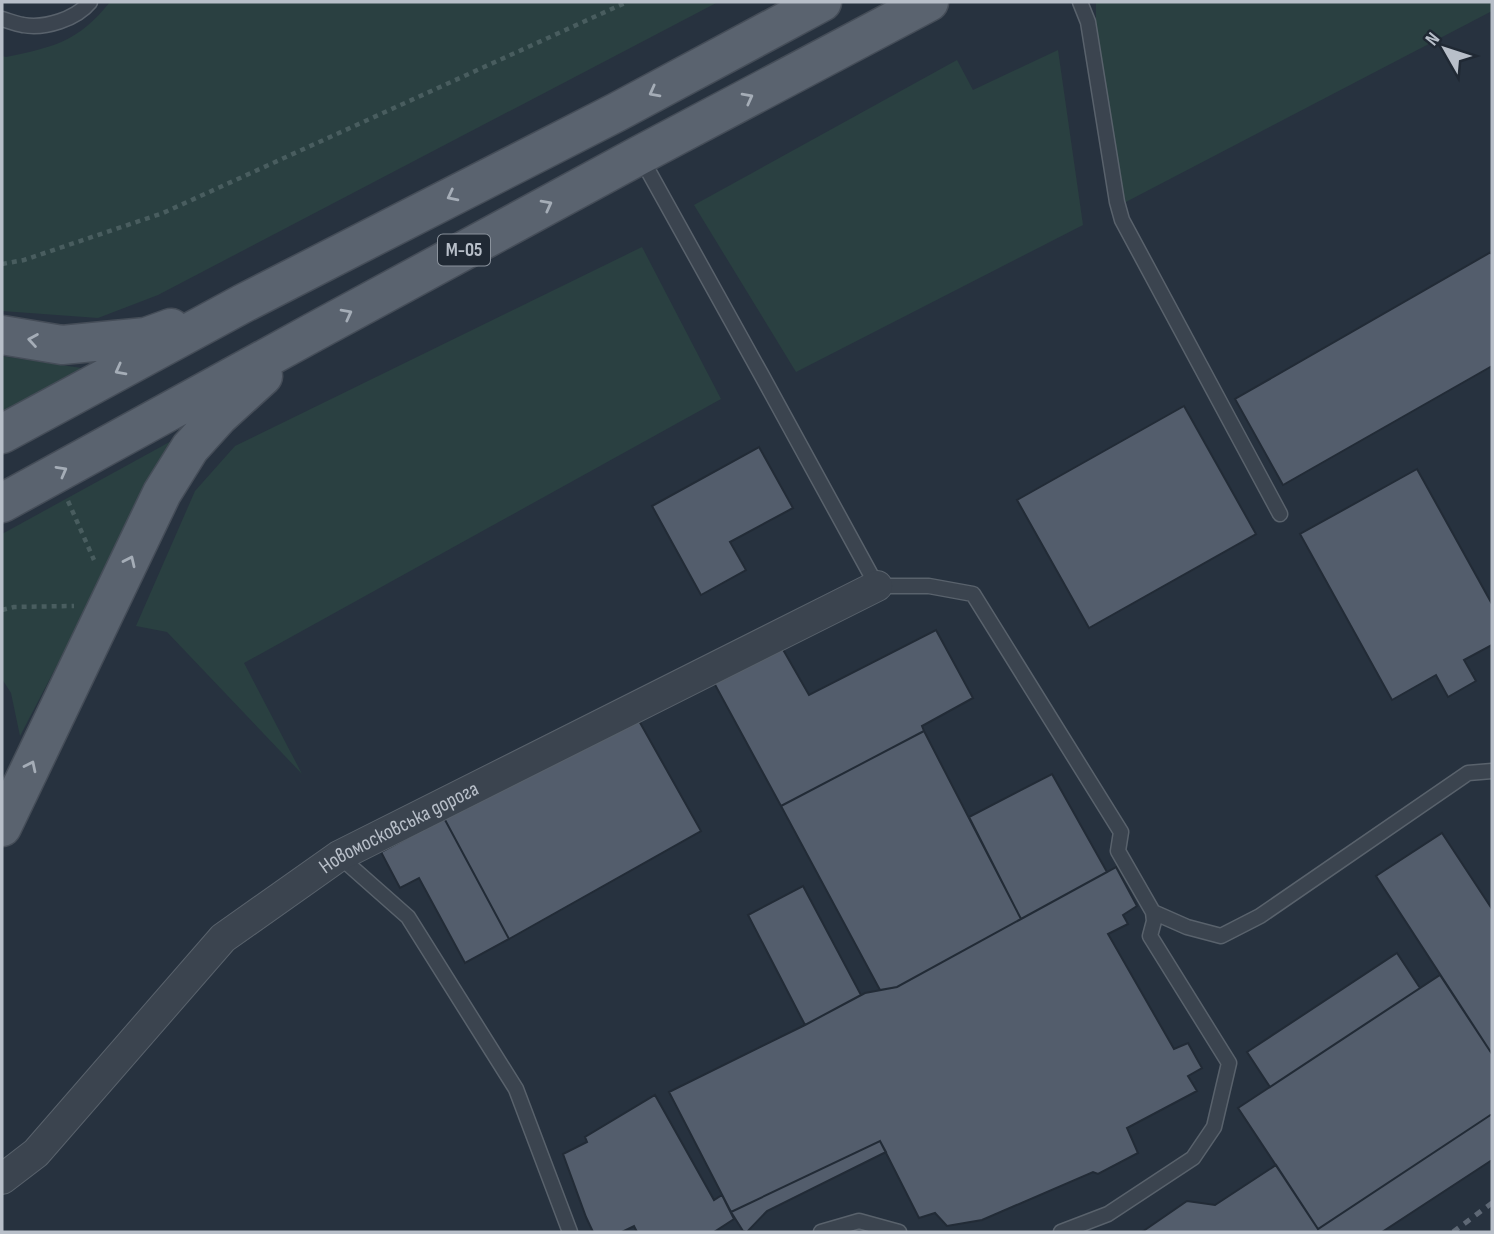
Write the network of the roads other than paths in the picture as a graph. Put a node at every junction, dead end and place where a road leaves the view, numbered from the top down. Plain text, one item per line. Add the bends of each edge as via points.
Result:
1 (90, 2) edge
2 (822, 2) edge
3 (929, 2) edge
4 (1080, 2) edge
5 (2, 19) edge
6 (640, 155) junction
7 (242, 304) junction
8 (312, 332) junction
9 (2, 335) edge
10 (2, 434) edge
11 (2, 503) edge
12 (1280, 514) dead end
13 (877, 586) junction
14 (1492, 771) edge
15 (2, 827) edge
16 (339, 856) junction
17 (1153, 912) junction
18 (2, 1179) edge
19 (570, 1232) edge
20 (821, 1232) edge
21 (899, 1232) edge
22 (1061, 1232) edge

1 - 5 lane via 60,23 25,26
2 -> 7 main road, М-05
6 -> 3 main road, М-05
4 - 12 lane via 1088,22 1122,220
8 -> 6 main road, М-05
6 - 13 lane
7 -> 9 main road via 146,337 62,345
7 -> 10 main road, М-05
11 -> 8 main road, М-05
15 -> 8 main road via 162,493 190,448
13 - 16 street, Новомосковська дорога
13 - 17 lane via 929,586 973,594 1121,832 1118,851
14 - 17 lane via 1468,773 1260,916 1221,936
16 - 18 street, Новомосковська дорога via 223,938 36,1153
16 - 19 lane via 408,917 516,1089
17 - 22 lane via 1150,936 1229,1063 1214,1127 1193,1158 1108,1214
20 - 21 lane via 859,1221

